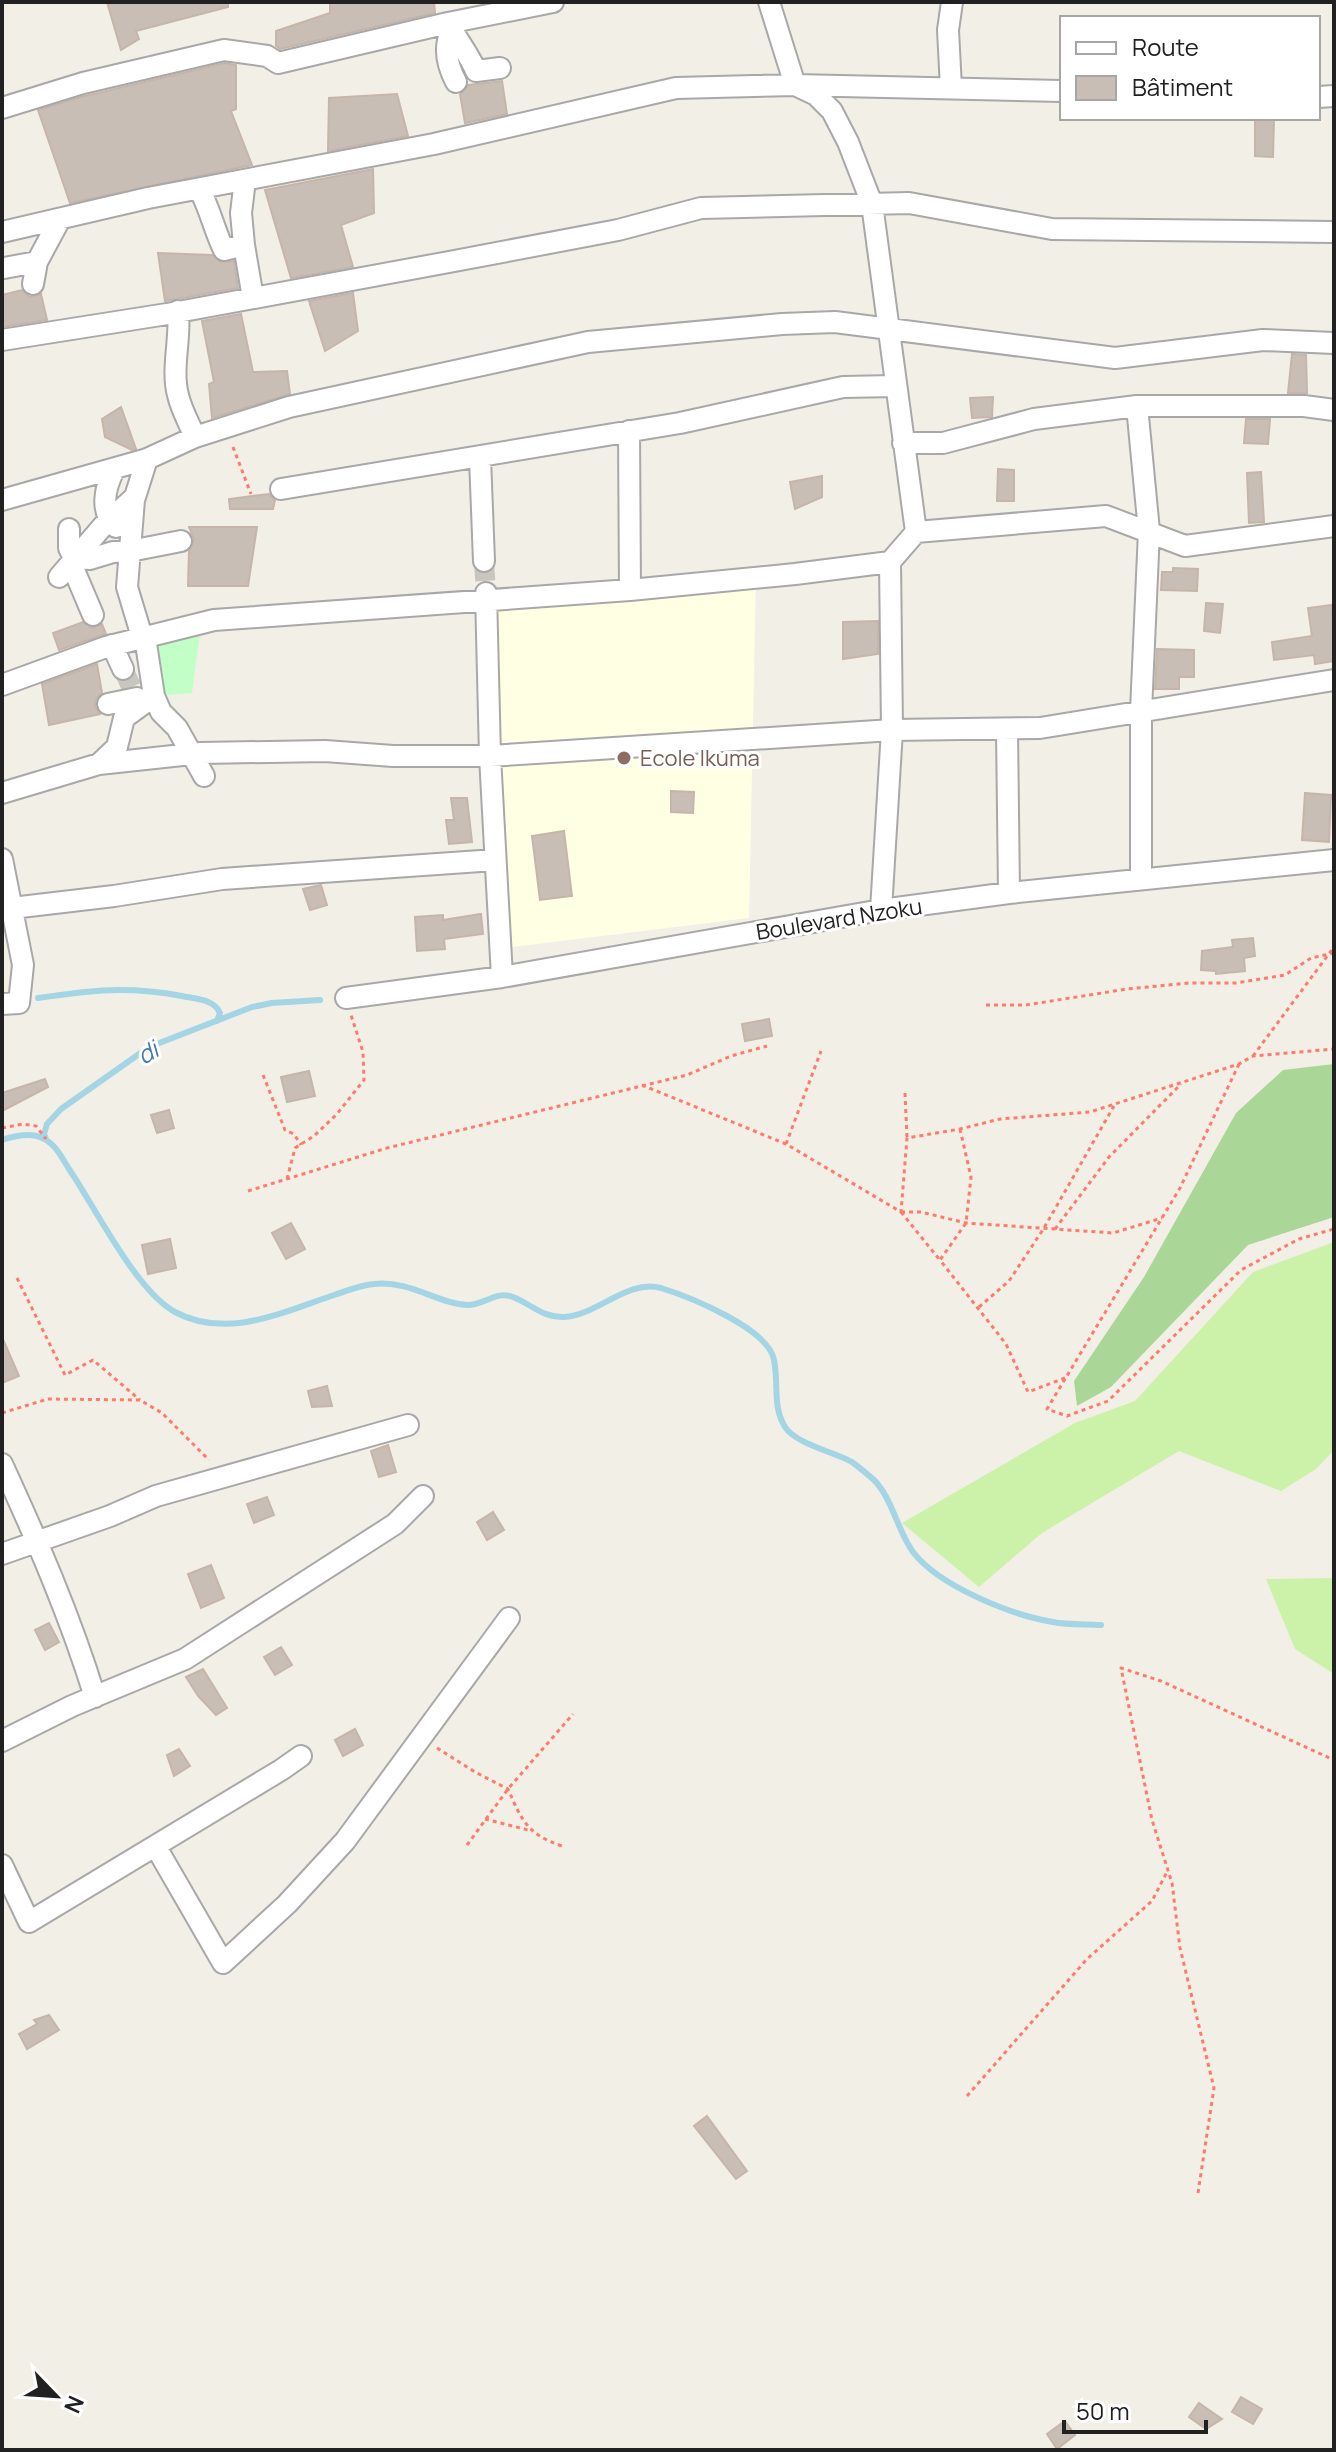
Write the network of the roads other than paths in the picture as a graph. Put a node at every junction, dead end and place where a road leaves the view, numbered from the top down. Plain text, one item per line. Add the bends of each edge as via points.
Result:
1 (553, 2) edge
2 (769, 2) edge
3 (952, 2) edge
4 (450, 26) junction
5 (500, 68) dead end
6 (456, 82) dead end
7 (795, 85) junction
8 (951, 88) junction
9 (1060, 91) edge
10 (2, 108) edge
11 (245, 180) junction
12 (202, 194) junction
13 (872, 204) junction
14 (241, 213) junction
15 (60, 219) junction
16 (2, 232) edge
17 (1334, 232) edge
18 (244, 245) junction
19 (37, 262) junction
20 (4, 268) edge
21 (33, 284) dead end
22 (253, 298) junction
23 (178, 311) junction
24 (888, 329) junction
25 (2, 340) edge
26 (1334, 343) edge
27 (895, 386) junction
28 (1137, 406) junction
29 (1334, 410) edge
30 (629, 431) junction
31 (195, 437) junction
32 (903, 443) junction
33 (480, 458) junction
34 (147, 459) junction
35 (115, 468) junction
36 (281, 489) dead end
37 (135, 497) junction
38 (2, 500) edge
39 (109, 521) junction
40 (1334, 526) edge
41 (69, 529) dead end
42 (1149, 531) junction
43 (916, 532) junction
44 (181, 541) dead end
45 (130, 551) junction
46 (484, 561) tunnel mouth
47 (890, 562) junction
48 (68, 566) junction
49 (630, 590) junction
50 (486, 597) junction
51 (93, 615) dead end
52 (143, 637) junction
53 (112, 645) junction
54 (123, 669) tunnel mouth
55 (1334, 680) edge
56 (9, 682) edge
57 (142, 699) junction
58 (108, 704) dead end
59 (1141, 711) junction
60 (177, 728) junction
61 (892, 730) junction
62 (1007, 730) junction
63 (234, 753) junction
64 (193, 754) junction
65 (490, 756) junction
66 (99, 764) junction
67 (204, 776) dead end
68 (2, 793) edge
69 (2, 859) edge
70 (495, 860) junction
71 (1334, 860) edge
72 (1141, 879) junction
73 (1009, 893) junction
74 (12, 908) junction
75 (881, 910) junction
76 (502, 977) junction
77 (346, 998) road end
78 (2, 1004) edge
79 (408, 1425) dead end
80 (2, 1464) edge
81 (423, 1496) dead end
82 (37, 1541) junction
83 (2, 1554) edge
84 (509, 1618) dead end
85 (95, 1697) junction
86 (2, 1741) edge
87 (301, 1756) dead end
88 (156, 1847) junction
89 (2, 1865) edge

1 - 4 street
2 - 7 street
3 - 8 street
4 - 5 street via 476,71
4 - 6 street via 447,53
4 - 10 street via 278,63 267,56 224,50
7 - 8 street
7 - 11 street via 676,88 434,144
7 - 13 street via 832,111
8 - 9 street
11 - 12 street
11 - 14 street
12 - 14 street via 220,198
12 - 15 street
12 - 18 street via 224,250
13 - 17 street via 909,203 1052,229
13 - 22 street via 701,208 618,230
13 - 24 street
14 - 18 street
15 - 16 street
15 - 19 street
18 - 22 street
19 - 20 street
19 - 21 street
22 - 23 street
23 - 25 street
23 - 31 street via 177,393
24 - 26 street via 1115,358 1263,340
24 - 27 street
24 - 31 street via 835,322 588,342 289,407
27 - 30 street via 843,387
27 - 32 street
28 - 29 street
28 - 32 street via 1034,419 943,443
28 - 42 street
30 - 33 street
30 - 49 street
31 - 34 street
32 - 43 street
33 - 36 street
33 - 46 street
34 - 35 street
34 - 37 street
35 - 38 street
35 - 39 street via 105,501
37 - 39 street
37 - 45 street
39 - 45 street
39 - 48 street
40 - 42 street via 1185,546
41 - 48 street
42 - 43 street via 1106,516
42 - 59 street
43 - 47 street
44 - 45 street
45 - 48 street
45 - 52 street via 127,587
47 - 49 street
47 - 61 street
48 - 51 street
49 - 50 street
50 - 52 street via 214,620
50 - 65 street
52 - 53 street
52 - 57 street
53 - 54 street
53 - 56 street
55 - 59 street
57 - 58 street
57 - 60 street
57 - 66 street via 124,718 117,747
59 - 62 street
59 - 72 street
60 - 63 street
60 - 64 street
61 - 62 street
61 - 65 street
61 - 75 street
62 - 73 street
63 - 64 street
63 - 65 street
64 - 66 street
64 - 67 street
65 - 70 street
66 - 68 street
69 - 74 street
70 - 74 street via 222,879
70 - 76 street
71 - 72 street, Boulevard Nzoku
72 - 73 street, Boulevard Nzoku
73 - 75 street, Boulevard Nzoku
74 - 78 street via 23,965 19,1003
75 - 76 street, Boulevard Nzoku
76 - 77 street, Boulevard Nzoku
79 - 82 street via 156,1496
80 - 82 street
81 - 85 street via 395,1524 185,1659
82 - 83 street
82 - 85 street
84 - 88 street via 345,1841 223,1963
85 - 86 street
87 - 88 street
88 - 89 street via 29,1922

